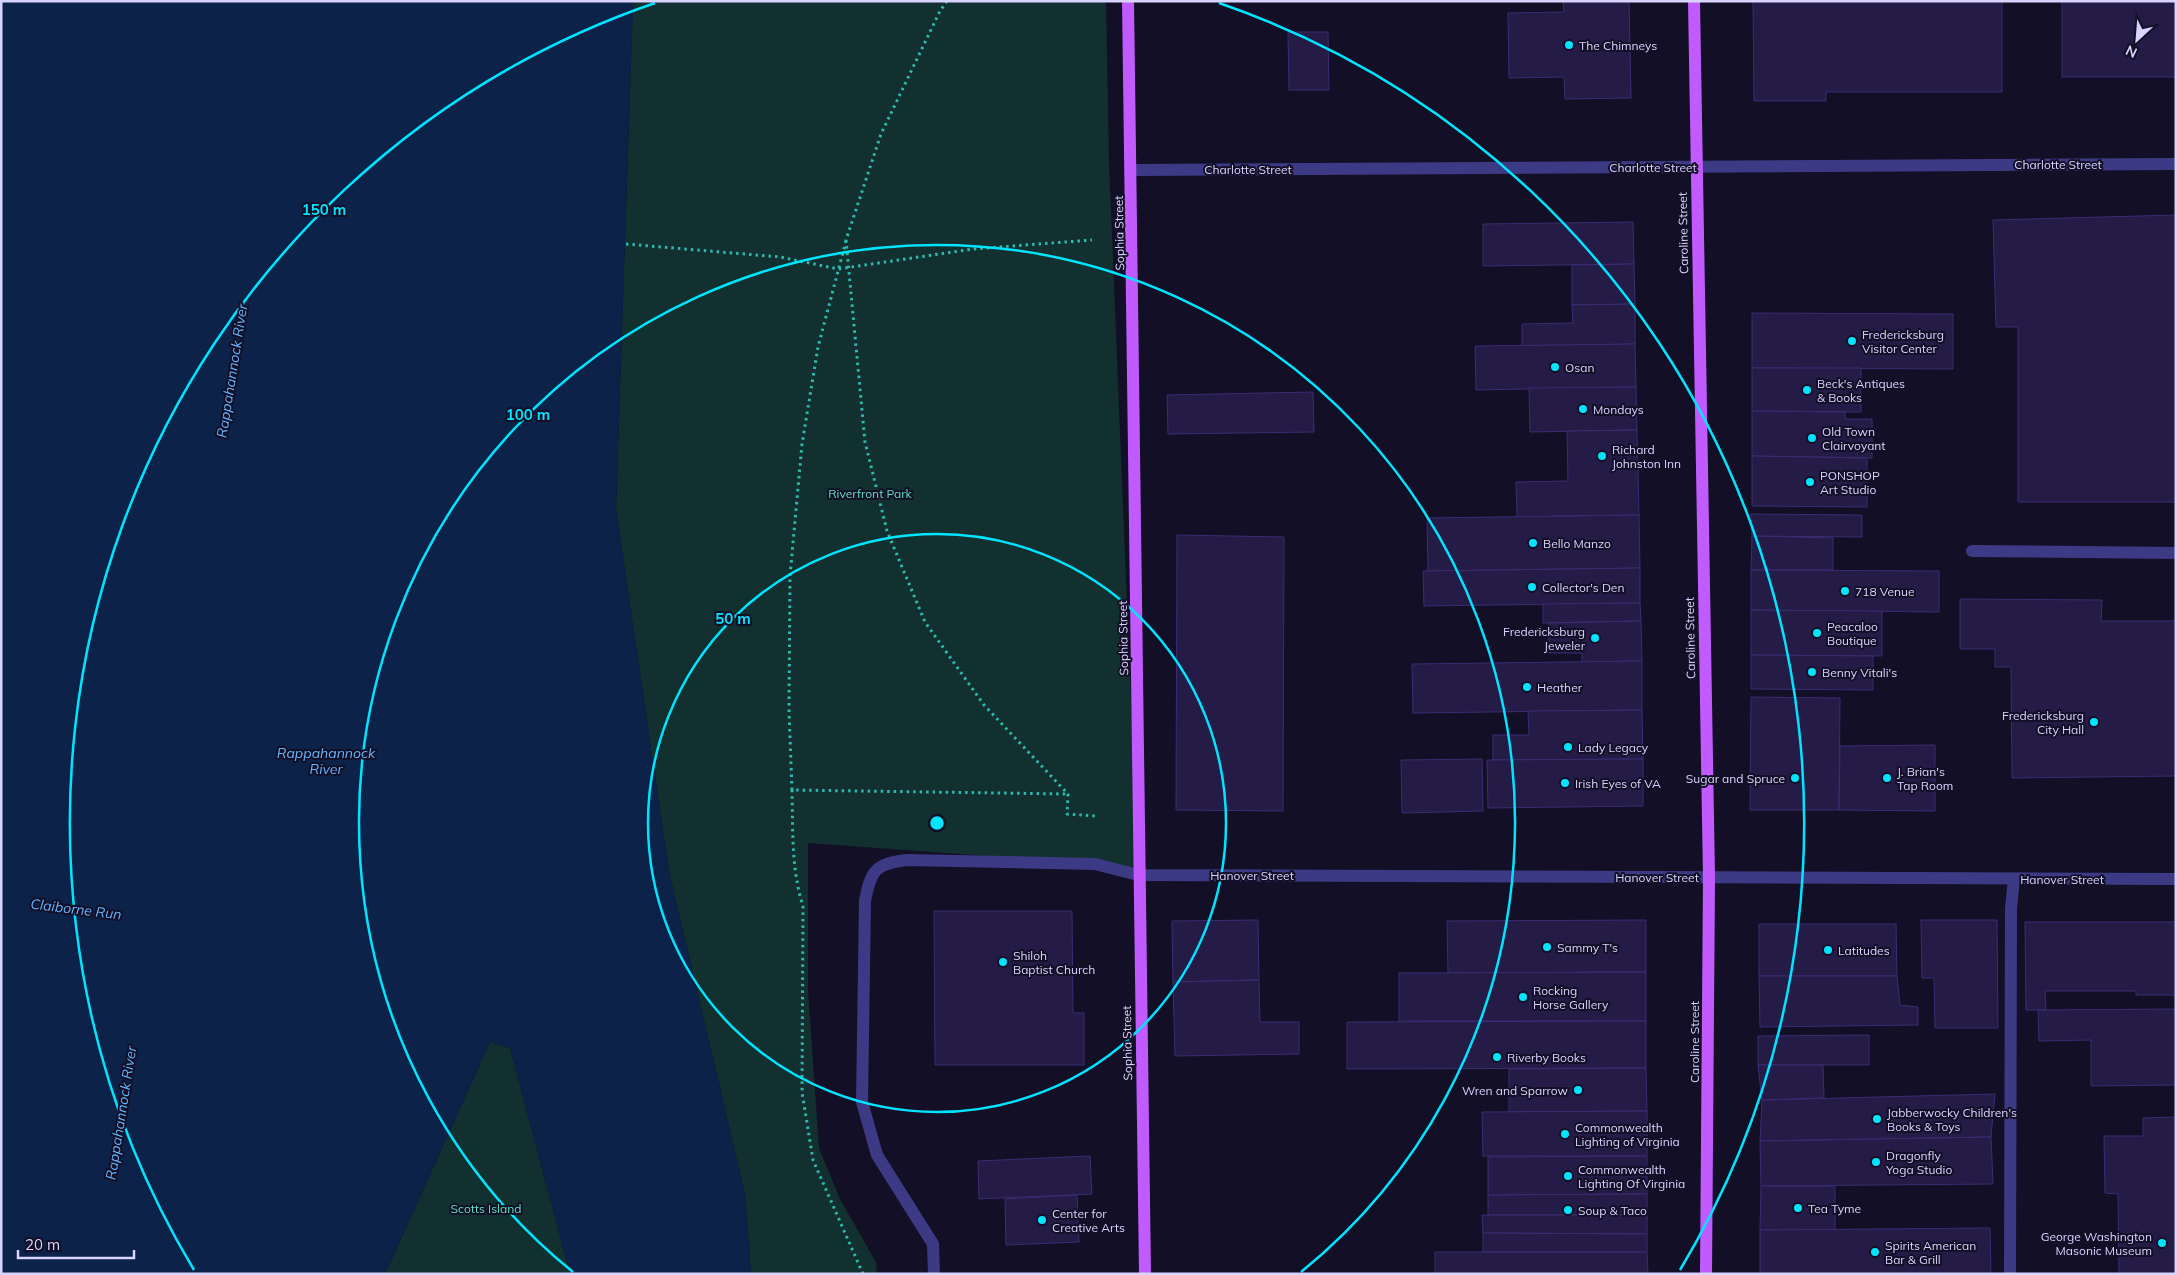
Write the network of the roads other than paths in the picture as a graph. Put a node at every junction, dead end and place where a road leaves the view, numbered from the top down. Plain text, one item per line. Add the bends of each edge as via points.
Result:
1 (1128, 1) edge
2 (1694, 1) edge
3 (2176, 164) edge
4 (1696, 166) junction
5 (1131, 170) junction
6 (1972, 551) dead end
7 (2176, 552) edge
8 (1138, 875) junction
9 (1709, 877) junction
10 (2014, 879) junction
11 (2176, 879) edge
12 (934, 1274) edge
13 (1145, 1274) edge
14 (1706, 1274) edge
15 (2010, 1274) edge

1 - 5 main road, Sophia Street
2 - 4 main road, Caroline Street
3 - 4 street, Charlotte Street
4 - 5 street, Charlotte Street
4 - 9 main road, Caroline Street
5 - 8 main road, Sophia Street
6 - 7 street
8 - 9 street, Hanover Street
8 - 12 street, Hanover Street via 1095,864 907,860 877,868 869,879 865,901 862,1102 877,1155 933,1244
8 - 13 main road, Sophia Street
9 - 10 street, Hanover Street
9 - 14 main road, Caroline Street
10 - 11 street, Hanover Street
10 - 15 street via 2011,908

